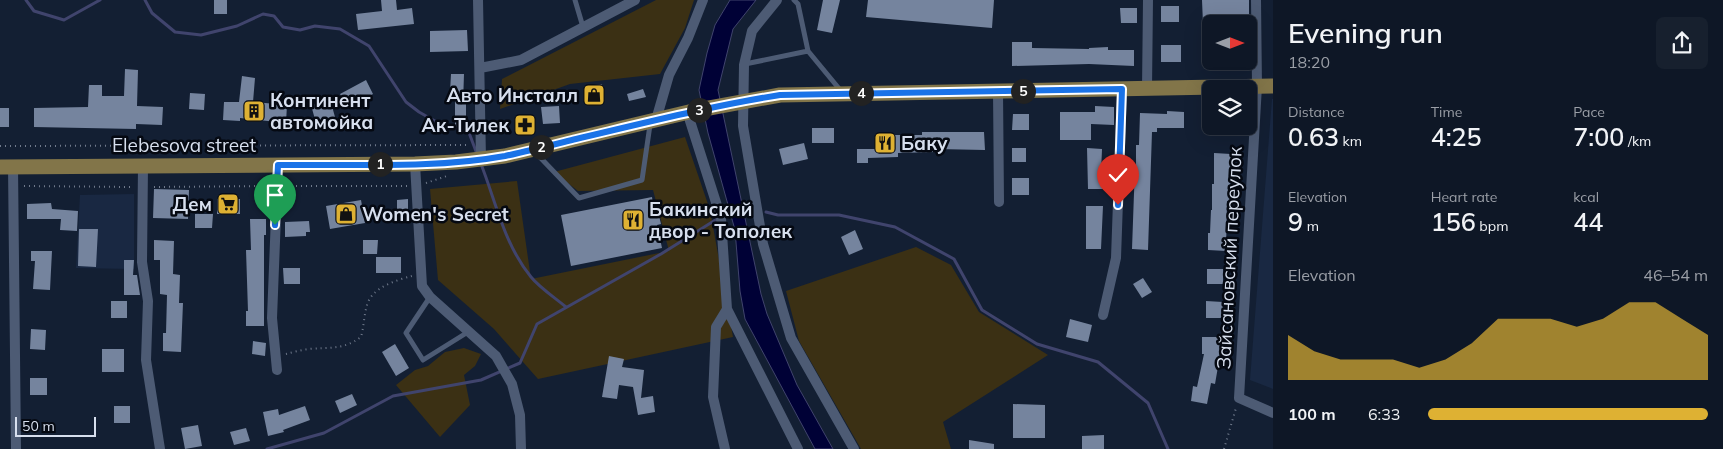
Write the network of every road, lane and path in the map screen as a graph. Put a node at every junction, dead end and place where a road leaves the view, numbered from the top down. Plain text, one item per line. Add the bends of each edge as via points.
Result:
1 (478, 0) edge
2 (575, 0) edge
3 (635, 0) edge
4 (703, 0) edge
5 (777, 0) edge
6 (794, 0) edge
7 (1148, 0) edge
8 (1256, 0) edge
9 (583, 27) junction
10 (808, 51) junction
11 (744, 65) junction
12 (480, 68) junction
13 (1257, 80) edge
14 (1257, 86) edge
15 (1273, 86) edge
16 (1202, 88) edge
17 (1122, 89) junction
18 (1147, 89) junction
19 (998, 91) junction
20 (843, 94) junction
21 (740, 101) junction
22 (691, 112) junction
23 (653, 121) junction
24 (1254, 135) edge
25 (0, 146) edge
26 (533, 149) junction
27 (480, 152) junction
28 (415, 164) junction
29 (278, 165) junction
30 (6, 166) edge
31 (143, 166) junction
32 (999, 202) dead end
33 (422, 273) junction
34 (430, 297) junction
35 (727, 309) junction
36 (1103, 315) dead end
37 (469, 331) junction
38 (276, 356) junction
39 (277, 370) dead end
40 (1239, 398) junction
41 (1273, 413) edge
42 (16, 449) edge
43 (160, 449) edge
44 (521, 449) edge
45 (725, 449) edge
46 (798, 449) edge
47 (854, 449) edge
48 (1224, 449) edge

1 - 12 street
2 - 9 lane
3 - 9 street
4 - 23 street via 669,75
5 - 11 street via 752,31
6 - 10 lane via 798,4
7 - 18 street
8 - 13 street, Зайсановский переулок
9 - 12 street via 521,60
10 - 11 lane
10 - 20 lane
11 - 21 street
12 - 27 street
14 - 15 main road, Elebesova street
16 - 18 main road, Elebesova street
17 - 18 main road, Elebesova street
17 - 19 main road, Elebesova street
17 - 36 street via 1116,258
19 - 20 main road, Elebesova street
19 - 32 street
20 - 21 main road, Elebesova street via 780,95
21 - 22 main road, Elebesova street
21 - 47 street via 763,244 791,338
22 - 23 main road, Elebesova street
22 - 35 street via 690,122 722,218
23 - 26 main road, Elebesova street
23 - 26 lane via 642,180 579,198
24 - 40 street, Зайсановский переулок
25 - 27 path via 454,146
26 - 27 main road, Elebesova street via 505,156
27 - 28 main road, Elebesova street
28 - 29 main road, Elebesova street
28 - 33 street
29 - 31 main road, Elebesova street
29 - 38 street via 272,318
30 - 31 main road, Elebesova street
30 - 42 street
31 - 43 street via 142,262 148,301 146,360
33 - 34 street via 422,286
33 - 38 path via 398,279 376,291 367,304 361,336 351,344
34 - 37 street
34 - 37 lane via 406,334 423,360
35 - 45 street via 716,327 713,397
35 - 46 street
37 - 44 street via 496,356 512,384 520,415
38 - 39 street
40 - 41 street
40 - 48 path

